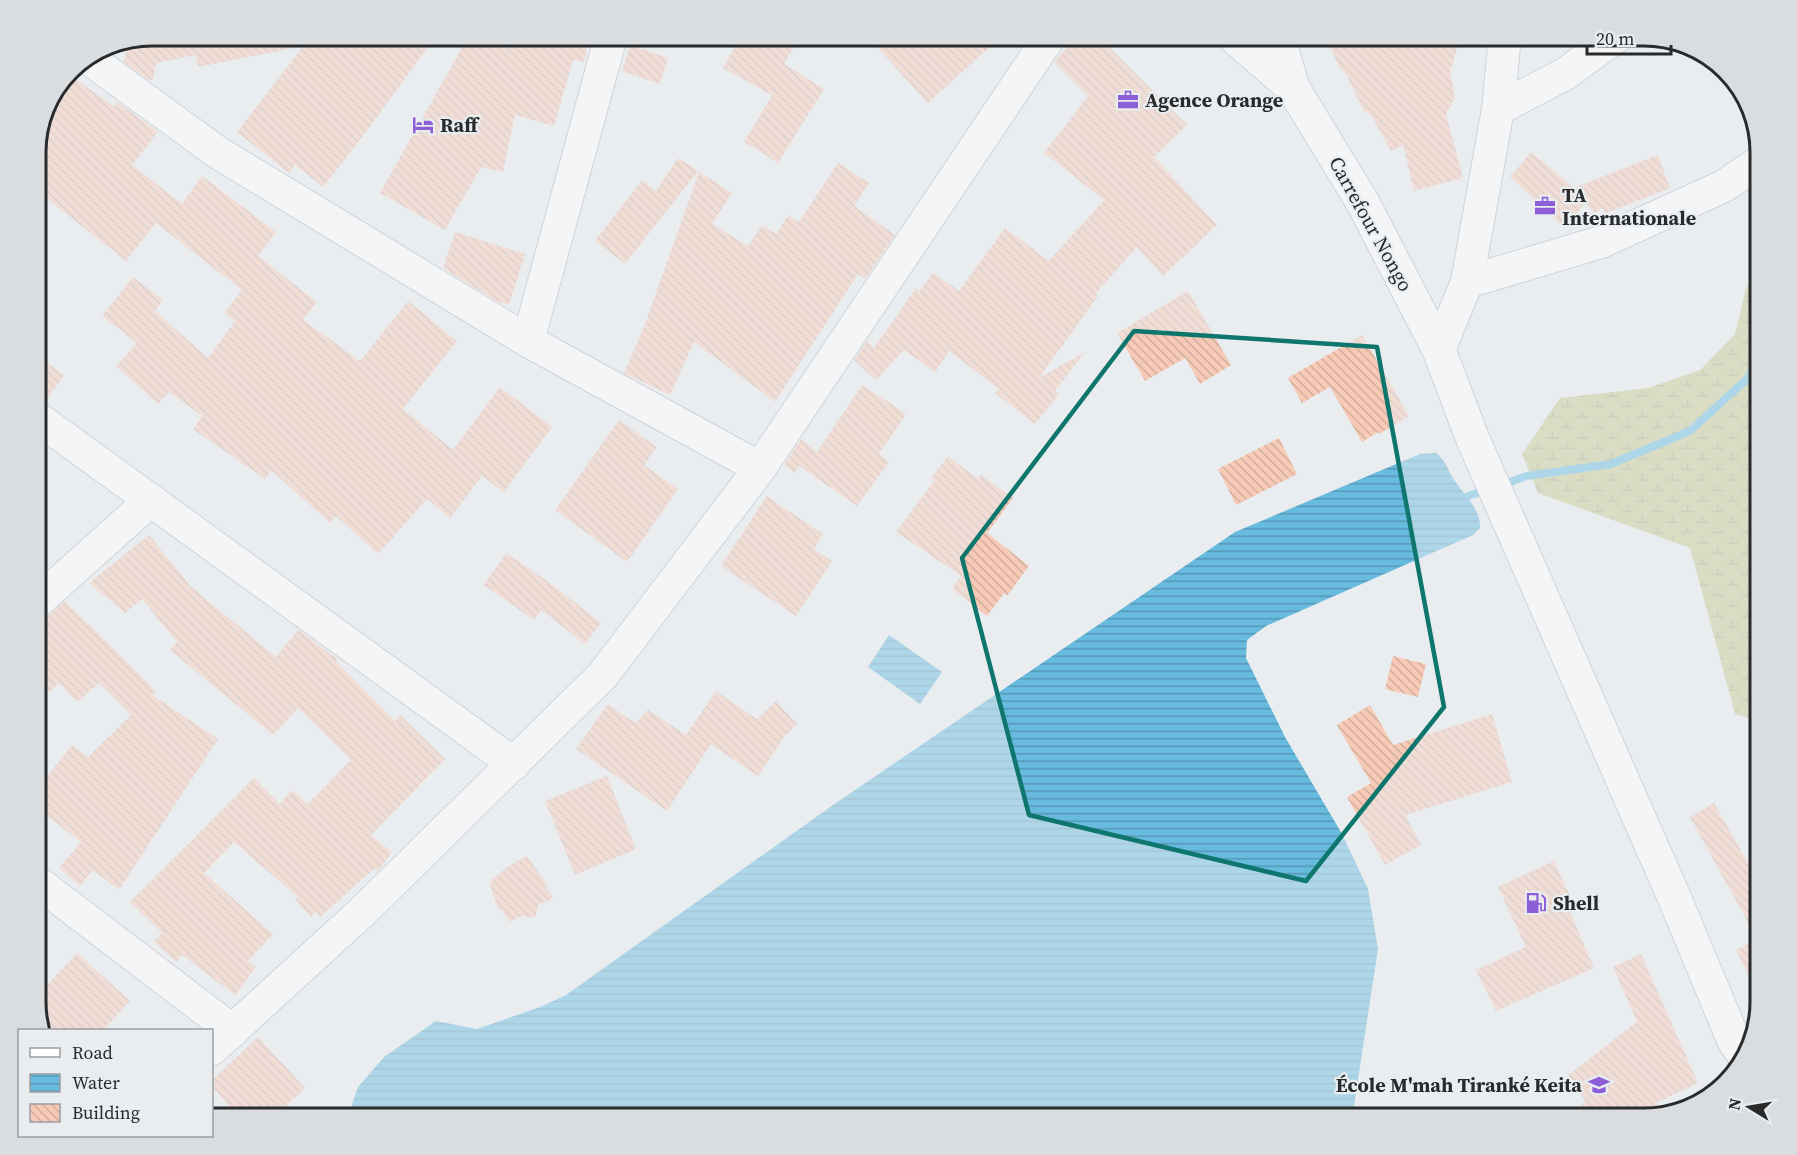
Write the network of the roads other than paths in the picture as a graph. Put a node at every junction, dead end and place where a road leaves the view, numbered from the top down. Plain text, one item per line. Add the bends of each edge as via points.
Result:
1 (608, 46) edge
2 (1043, 46) edge
3 (1245, 46) edge
4 (1281, 46) edge
5 (1504, 46) edge
6 (1603, 46) edge
7 (95, 63) edge
8 (1293, 88) junction
9 (1498, 109) junction
10 (1750, 168) edge
11 (1467, 282) junction
12 (528, 341) junction
13 (1439, 350) junction
14 (47, 425) edge
15 (760, 468) junction
16 (151, 500) junction
17 (47, 593) edge
18 (514, 764) junction
19 (47, 890) edge
20 (209, 1029) edge
21 (222, 1040) edge
22 (1740, 1049) edge

1 - 12 street
2 - 15 street
3 - 8 main road, Carrefour Nongo
4 - 8 main road
5 - 9 street
6 - 9 street via 1565,74
7 - 12 street via 217,152
8 - 13 main road, Carrefour Nongo via 1363,203
9 - 11 street
10 - 11 street via 1724,186 1601,242
11 - 13 street
12 - 15 street
13 - 22 main road, Carrefour Nongo via 1472,437
14 - 16 street
15 - 18 street via 603,675
16 - 17 street
16 - 18 street
18 - 21 street via 362,912
19 - 20 street

